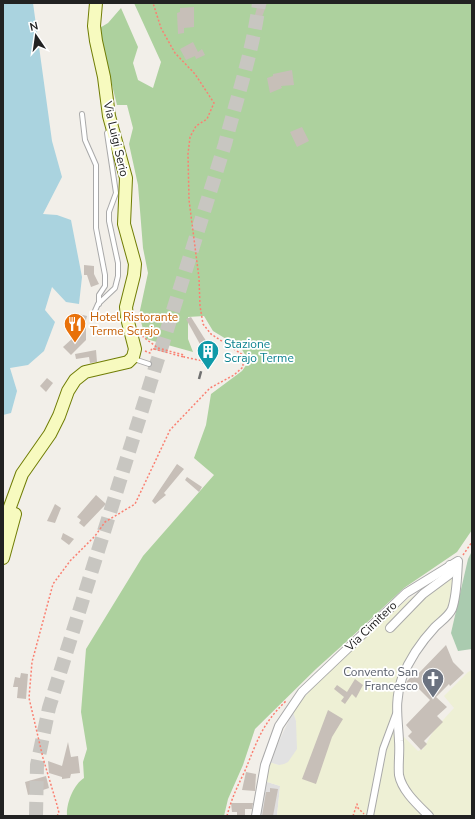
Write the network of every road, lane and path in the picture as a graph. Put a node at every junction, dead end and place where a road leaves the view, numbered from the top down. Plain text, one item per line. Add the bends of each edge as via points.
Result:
1 (96, 3) edge
2 (153, 3) edge
3 (82, 114) dead end
4 (112, 127) junction
5 (98, 304) junction
6 (94, 313) dead end
7 (138, 337) dead end
8 (154, 349) dead end
9 (184, 357) junction
10 (131, 359) junction
11 (208, 362) dead end
12 (149, 364) dead end
13 (38, 449) junction
14 (3, 526) edge
15 (472, 542) edge
16 (3, 558) edge
17 (454, 563) junction
18 (390, 628) dead end
19 (396, 714) junction
20 (57, 816) edge
21 (256, 816) edge
22 (352, 816) edge
23 (368, 816) edge
24 (429, 816) edge

1 - 4 main road, Via Luigi Serio via 94,26
2 - 20 path via 161,28 175,53 195,74 214,103 207,119 196,126 190,137 188,154 188,200 199,278 200,306 203,324 211,334 243,355 244,361 243,367 210,388 170,430 135,504 105,522 53,584 32,662 29,698 57,805
3 - 5 lane via 85,140 96,165 96,228 105,275 105,286
4 - 5 lane via 107,133 116,193 109,212 109,221 118,263 118,276 115,288
4 - 10 main road, Via Luigi Serio via 126,178 124,224 134,264 134,275 126,307 135,349
5 - 6 lane
7 - 9 path via 144,336 158,348
8 - 9 path, bridge
9 - 11 path
10 - 12 lane
10 - 13 main road via 120,365 85,372 75,380 68,390 50,434
13 - 14 main road via 22,474
13 - 16 main road via 17,507
15 - 17 path
17 - 18 street via 450,574 423,594
17 - 19 street via 457,578 451,610 434,628 410,662 402,678
17 - 21 street, Via Cimitero via 406,593 302,692 279,726 267,758
19 - 23 street via 383,749
19 - 24 street via 399,774 403,786
22 - 23 path via 357,804

